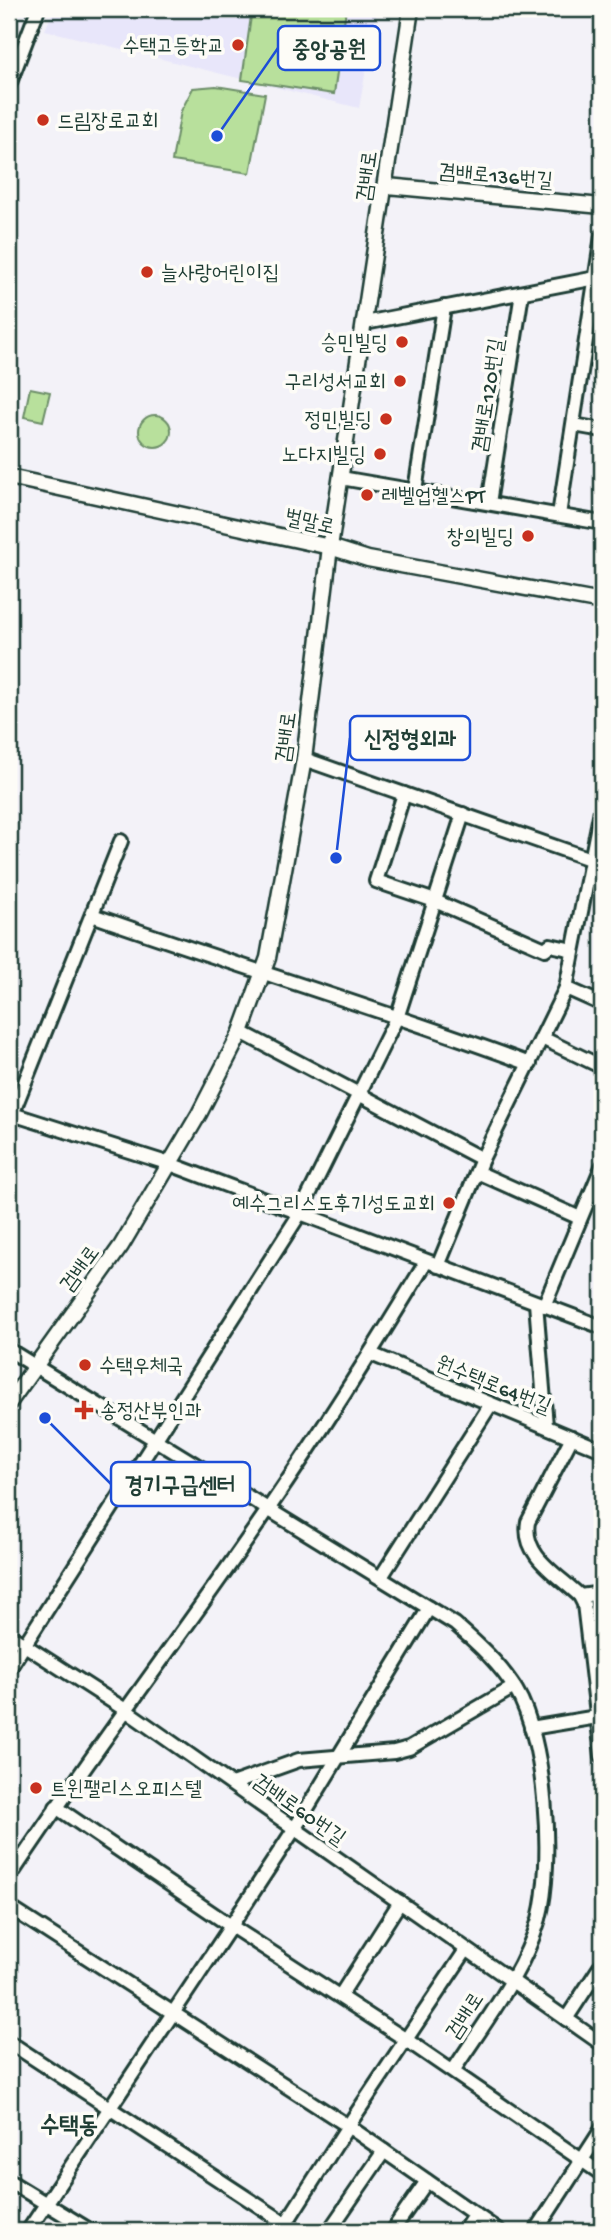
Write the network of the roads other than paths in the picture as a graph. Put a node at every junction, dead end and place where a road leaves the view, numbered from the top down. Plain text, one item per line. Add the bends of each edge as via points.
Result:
1 (38, 9) edge
2 (411, 9) edge
3 (9, 85) edge
4 (387, 186) junction
5 (602, 206) edge
6 (602, 236) edge
7 (596, 278) junction
8 (522, 293) junction
9 (444, 307) junction
10 (365, 323) junction
11 (574, 425) junction
12 (602, 430) edge
13 (9, 477) edge
14 (341, 478) junction
15 (415, 490) junction
16 (489, 503) junction
17 (559, 515) junction
18 (602, 523) edge
19 (330, 547) junction
20 (602, 602) edge
21 (304, 760) junction
22 (404, 794) junction
23 (602, 805) edge
24 (463, 814) junction
25 (121, 841) dead end
26 (590, 859) junction
27 (435, 901) junction
28 (92, 915) junction
29 (573, 950) junction
30 (262, 975) junction
31 (566, 988) junction
32 (602, 1004) edge
33 (398, 1015) junction
34 (240, 1032) junction
35 (542, 1038) junction
36 (530, 1063) junction
37 (602, 1067) edge
38 (359, 1094) junction
39 (10, 1117) edge
40 (482, 1158) junction
41 (170, 1164) junction
42 (602, 1167) edge
43 (477, 1172) junction
44 (299, 1215) junction
45 (580, 1218) junction
46 (432, 1264) junction
47 (540, 1304) junction
48 (602, 1327) edge
49 (9, 1350) edge
50 (371, 1354) junction
51 (33, 1366) junction
52 (9, 1403) edge
53 (491, 1404) junction
54 (546, 1426) junction
55 (572, 1437) junction
56 (156, 1441) junction
57 (602, 1450) edge
58 (269, 1509) junction
59 (381, 1577) junction
60 (602, 1593) edge
61 (580, 1596) junction
62 (429, 1608) junction
63 (9, 1635) edge
64 (24, 1645) junction
65 (9, 1669) edge
66 (514, 1687) junction
67 (124, 1709) junction
68 (599, 1718) edge
69 (531, 1728) junction
70 (339, 1756) junction
71 (602, 1756) edge
72 (232, 1784) junction
73 (56, 1807) junction
74 (295, 1828) junction
75 (9, 1878) edge
76 (400, 1902) junction
77 (9, 1907) edge
78 (231, 1926) junction
79 (466, 1950) junction
80 (602, 1964) edge
81 (511, 1982) junction
82 (340, 1996) junction
83 (173, 2014) junction
84 (566, 2019) junction
85 (408, 2040) junction
86 (9, 2042) edge
87 (602, 2044) edge
88 (453, 2071) junction
89 (111, 2109) junction
90 (348, 2126) junction
91 (602, 2129) edge
92 (384, 2151) junction
93 (582, 2158) junction
94 (602, 2174) edge
95 (9, 2181) edge
96 (427, 2181) junction
97 (46, 2205) junction
98 (475, 2214) junction
99 (288, 2229) edge
100 (29, 2231) edge
101 (91, 2231) edge
102 (329, 2231) edge
103 (392, 2231) edge
104 (464, 2231) edge
105 (499, 2231) edge
106 (536, 2231) edge

1 - 3 street
2 - 4 street, 검배로
4 - 5 street, 겸배로136번길
4 - 10 street, 검배로
6 - 7 street
7 - 8 street
7 - 11 street
8 - 9 street
8 - 16 street, 겸배로120번길
9 - 10 street
9 - 15 street
10 - 14 street, 검배로
11 - 12 street
11 - 17 street
13 - 19 street, 벌말로
14 - 15 street
14 - 19 street, 검배로
15 - 16 street
16 - 17 street
17 - 18 street
19 - 20 street, 벌말로 via 368,559
19 - 21 street, 검배로
21 - 22 street
21 - 30 street, 검배로
22 - 24 street
22 - 27 street via 376,881
23 - 26 street
24 - 26 street
24 - 27 street
25 - 28 street
26 - 29 street
27 - 29 street via 545,948
27 - 33 street
28 - 30 street
28 - 39 street
29 - 31 street
30 - 33 street
30 - 34 street, 검배로
31 - 32 street
31 - 35 street
33 - 36 street
33 - 38 street
34 - 38 street
34 - 41 street, 검배로
35 - 36 street
35 - 37 street
36 - 40 street
38 - 40 street
38 - 44 street
39 - 41 street
40 - 43 street
41 - 44 street
41 - 51 street, 검배로 via 121,1246
42 - 45 street
43 - 45 street
43 - 46 street
44 - 46 street
44 - 56 street
45 - 47 street
46 - 47 street
46 - 50 street
47 - 48 street
47 - 54 street
49 - 51 street, 검배로
50 - 53 street, 원수택로64번길
50 - 58 street
51 - 52 street, 검배로
51 - 56 street, 검배로
53 - 54 street, 원수택로64번길
53 - 59 street
54 - 55 street, 원수택로64번길
55 - 57 street, 원수택로64번길
55 - 61 street via 528,1522 526,1536 534,1555
56 - 58 street, 검배로
56 - 64 street
58 - 59 street, 검배로
58 - 67 street
59 - 62 street, 검배로
60 - 61 street
61 - 68 street
62 - 66 street, 검배로 via 489,1653
62 - 70 street
63 - 64 street, 검배로60번길
64 - 65 street
64 - 67 street, 검배로60번길
66 - 69 street, 검배로
66 - 70 street via 408,1748
67 - 72 street, 검배로60번길
67 - 73 street
68 - 69 street
68 - 71 street
69 - 81 street, 검배로 via 540,1759 547,1842 539,1918
70 - 72 street via 299,1760
70 - 74 street
72 - 74 street, 검배로60번길
73 - 75 street
73 - 78 street
74 - 76 street, 검배로60번길
74 - 78 street
76 - 79 street, 검배로60번길
76 - 82 street
77 - 83 street
78 - 82 street
78 - 83 street
79 - 81 street, 검배로60번길
79 - 85 street
80 - 84 street
81 - 84 street, 검배로60번길
81 - 88 street, 검배로
82 - 85 street
83 - 89 street
83 - 90 street
84 - 87 street, 검배로60번길
85 - 88 street
85 - 90 street
86 - 89 street
88 - 93 street
89 - 97 street
89 - 99 street
90 - 92 street
90 - 99 street
91 - 93 street
92 - 96 street
92 - 102 street
93 - 94 street
93 - 106 street
95 - 97 street
96 - 98 street
96 - 103 street
97 - 100 street
97 - 101 street
98 - 104 street
98 - 105 street

